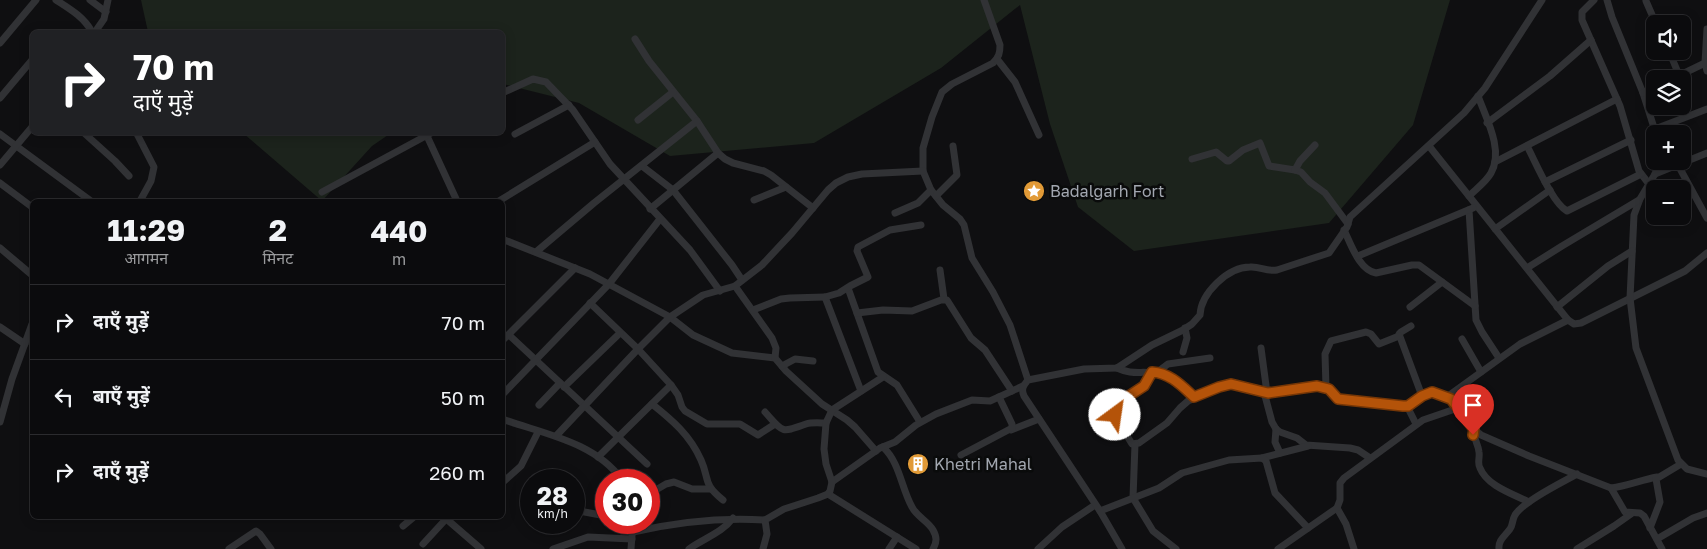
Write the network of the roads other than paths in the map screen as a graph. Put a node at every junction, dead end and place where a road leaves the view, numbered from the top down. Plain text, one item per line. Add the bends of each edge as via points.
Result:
1 (36, 0) edge
2 (56, 0) edge
3 (90, 0) edge
4 (108, 0) edge
5 (984, 0) edge
6 (1542, 0) edge
7 (1594, 0) edge
8 (1607, 0) edge
9 (1646, 0) edge
10 (106, 12) junction
11 (1652, 15) edge
12 (1707, 29) edge
13 (91, 30) edge
14 (95, 30) edge
15 (636, 39) dead end
16 (1591, 40) junction
17 (0, 43) edge
18 (998, 59) junction
19 (30, 62) edge
20 (1706, 65) edge
21 (1691, 71) edge
22 (505, 92) edge
23 (673, 92) junction
24 (1646, 92) edge
25 (1643, 93) junction
26 (1478, 96) junction
27 (0, 98) edge
28 (1617, 100) junction
29 (569, 105) junction
30 (1707, 109) edge
31 (638, 120) dead end
32 (698, 121) junction
33 (1488, 123) junction
34 (1654, 125) edge
35 (1670, 125) edge
36 (30, 129) edge
37 (0, 134) edge
38 (515, 134) dead end
39 (86, 135) edge
40 (138, 135) edge
41 (428, 135) edge
42 (430, 135) edge
43 (1039, 135) dead end
44 (1630, 140) junction
45 (595, 142) junction
46 (1315, 145) dead end
47 (16, 146) junction
48 (953, 146) dead end
49 (1429, 146) junction
50 (1527, 146) junction
51 (718, 153) junction
52 (1707, 153) edge
53 (1192, 159) dead end
54 (1691, 159) edge
55 (1495, 162) junction
56 (0, 165) edge
57 (642, 166) junction
58 (1295, 170) junction
59 (1657, 170) edge
60 (1664, 170) edge
61 (1681, 170) edge
62 (923, 171) junction
63 (1640, 174) junction
64 (1655, 174) junction
65 (129, 176) dead end
66 (624, 180) junction
67 (1651, 180) edge
68 (1646, 181) edge
69 (1545, 182) junction
70 (0, 183) edge
71 (786, 187) junction
72 (1646, 189) edge
73 (673, 190) junction
74 (1550, 190) junction
75 (322, 192) dead end
76 (933, 193) junction
77 (1469, 196) junction
78 (88, 199) edge
79 (141, 199) edge
80 (456, 199) edge
81 (502, 199) edge
82 (754, 200) dead end
83 (1639, 200) junction
84 (30, 206) edge
85 (1478, 206) junction
86 (813, 208) junction
87 (650, 209) junction
88 (1469, 210) junction
89 (895, 213) dead end
90 (1707, 218) edge
91 (660, 219) junction
92 (921, 225) dead end
93 (1346, 227) junction
94 (1495, 229) junction
95 (505, 240) edge
96 (0, 248) edge
97 (1632, 251) junction
98 (536, 252) junction
99 (1707, 253) edge
100 (1358, 256) junction
101 (574, 268) junction
102 (1527, 268) junction
103 (940, 270) dead end
104 (30, 273) edge
105 (742, 280) junction
106 (1442, 282) junction
107 (609, 284) junction
108 (735, 286) junction
109 (848, 288) junction
110 (720, 291) junction
111 (825, 297) junction
112 (1630, 298) junction
113 (944, 299) junction
114 (590, 303) junction
115 (1475, 306) junction
116 (1410, 307) dead end
117 (1558, 307) junction
118 (753, 310) junction
119 (857, 313) junction
120 (670, 316) junction
121 (1568, 320) junction
122 (0, 326) edge
123 (1412, 326) dead end
124 (1185, 328) junction
125 (30, 330) edge
126 (620, 332) junction
127 (508, 335) junction
128 (1399, 336) junction
129 (505, 338) edge
130 (1462, 339) dead end
131 (25, 344) junction
132 (1261, 348) dead end
133 (638, 349) junction
134 (1183, 352) dead end
135 (775, 358) junction
136 (1210, 358) dead end
137 (1499, 358) junction
138 (536, 360) junction
139 (813, 361) dead end
140 (782, 366) junction
141 (1117, 368) junction
142 (1481, 372) junction
143 (1154, 373) junction
144 (883, 377) junction
145 (1026, 383) junction
146 (562, 385) junction
147 (670, 385) junction
148 (1326, 388) junction
149 (1012, 391) junction
150 (505, 392) edge
151 (861, 392) junction
152 (1266, 392) junction
153 (1422, 396) junction
154 (1448, 396) junction
155 (999, 397) junction
156 (1194, 397) junction
157 (652, 404) junction
158 (539, 405) dead end
159 (584, 406) junction
160 (1408, 406) junction
161 (1458, 408) junction
162 (832, 410) junction
163 (765, 412) dead end
164 (1039, 419) junction
165 (505, 421) edge
166 (0, 422) edge
167 (920, 422) junction
168 (826, 423) junction
169 (775, 424) junction
170 (1416, 424) junction
171 (1474, 429) junction
172 (1011, 430) junction
173 (1276, 430) junction
174 (538, 432) junction
175 (556, 436) junction
176 (619, 438) junction
177 (1136, 444) junction
178 (1311, 446) junction
179 (883, 447) junction
180 (876, 451) junction
181 (1280, 453) junction
182 (961, 455) dead end
183 (598, 457) junction
184 (1262, 458) junction
185 (1370, 458) junction
186 (647, 464) dead end
187 (1681, 464) junction
188 (612, 469) edge
189 (1577, 474) junction
190 (1707, 474) edge
191 (1658, 477) junction
192 (505, 479) edge
193 (832, 482) junction
194 (660, 488) edge
195 (1611, 488) junction
196 (711, 489) junction
197 (828, 494) junction
198 (1133, 498) junction
199 (722, 500) dead end
200 (1529, 502) junction
201 (1097, 508) junction
202 (1337, 508) junction
203 (1707, 512) edge
204 (1630, 514) junction
205 (733, 518) junction
206 (411, 519) edge
207 (443, 519) edge
208 (447, 519) edge
209 (765, 520) junction
210 (403, 526) dead end
211 (1308, 528) junction
212 (1650, 528) junction
213 (632, 536) junction
214 (897, 537) junction
215 (1656, 539) junction
216 (423, 544) dead end
217 (1042, 548) edge
218 (229, 549) edge
219 (271, 549) edge
220 (481, 549) edge
221 (553, 549) edge
222 (631, 549) edge
223 (689, 549) edge
224 (763, 549) edge
225 (888, 549) edge
226 (916, 549) edge
227 (933, 549) edge
228 (1122, 549) edge
229 (1176, 549) edge
230 (1278, 549) edge
231 (1354, 549) edge
232 (1499, 549) edge
233 (1577, 549) edge
234 (1662, 549) edge

1 - 17 street
2 - 13 street via 76,13
3 - 10 street
4 - 10 street
5 - 18 street via 1000,45
6 - 26 street
7 - 16 street via 1581,14
8 - 25 street
9 - 11 street
10 - 14 street
12 - 20 street
15 - 23 street via 648,61
16 - 28 street
16 - 33 street
18 - 43 street via 1015,82
18 - 62 street via 942,92 923,148
19 - 27 street
20 - 21 street
22 - 29 street via 540,79
23 - 31 street
23 - 32 street
24 - 25 street
25 - 34 street
26 - 33 street
26 - 49 street
28 - 44 street
28 - 50 street
29 - 38 street
29 - 45 street
30 - 35 street
32 - 51 street
32 - 57 street
33 - 55 street
36 - 47 street
37 - 47 street
39 - 65 street
40 - 79 street via 154,167
41 - 75 street
42 - 80 street
44 - 63 street
44 - 69 street
45 - 66 street
45 - 81 street
46 - 58 street
47 - 56 street
47 - 78 street
48 - 76 street via 957,175
49 - 77 street
49 - 93 street via 1355,212
50 - 55 street
50 - 69 street
51 - 71 street via 733,163 764,172
51 - 73 street
52 - 54 street
53 - 58 street via 1216,152 1228,162 1259,142 1271,167
55 - 77 street via 1491,174
57 - 66 street
57 - 73 street
58 - 93 street via 1325,193
59 - 64 street
60 - 64 street
61 - 90 street
62 - 76 street
62 - 86 street via 848,177 828,190
63 - 68 street
63 - 74 street via 1567,211
64 - 67 street
66 - 87 street
66 - 98 street
69 - 74 street
70 - 84 street
71 - 82 street
71 - 86 street
72 - 83 street
73 - 87 street
73 - 105 street
74 - 94 street
76 - 89 street via 918,204
76 - 145 street via 964,225 972,258 1006,317
77 - 85 street
83 - 97 street via 1633,222
83 - 102 street
85 - 88 street
85 - 94 street
86 - 105 street via 762,265
87 - 91 street
88 - 100 street
88 - 115 street
91 - 107 street
91 - 110 street via 690,250
92 - 109 street via 890,230 858,246 868,277
93 - 100 street
93 - 124 street via 1329,253 1315,259 1270,271 1245,267 1228,275 1217,282 1204,299 1200,315
94 - 102 street
95 - 98 street
96 - 104 street
97 - 112 street
97 - 117 street via 1608,266
98 - 101 street
99 - 112 street via 1685,271
100 - 106 street via 1370,272 1416,265
101 - 107 street
101 - 127 street
102 - 117 street
103 - 113 street
105 - 108 street
106 - 115 street
106 - 116 street
107 - 114 street
107 - 120 street
108 - 110 street
108 - 118 street
109 - 111 street
109 - 119 street
110 - 120 street via 703,295
111 - 118 street via 781,299
111 - 151 street
112 - 121 street via 1581,323 1574,324
112 - 187 street via 1636,348
113 - 119 street via 912,311
113 - 149 street via 971,338 985,350
114 - 126 street
114 - 138 street
115 - 137 street via 1478,324
117 - 121 street
118 - 135 street via 772,338
119 - 144 street via 878,372
120 - 133 street
120 - 135 street via 693,335 732,353
121 - 137 street
122 - 131 street
123 - 128 street
124 - 134 street via 1187,338
124 - 141 street
125 - 131 street
126 - 133 street
126 - 146 street
127 - 129 street
127 - 138 street
128 - 148 street via 1379,344 1366,332 1331,341 1325,354
128 - 153 street
130 - 142 street
131 - 166 street
132 - 152 street
133 - 147 street
133 - 159 street
135 - 140 street
136 - 143 street via 1168,364
137 - 142 street
138 - 146 street
138 - 150 street
139 - 140 street via 795,360
140 - 162 street
141 - 143 street via 1130,373
141 - 145 street via 1084,369
142 - 154 street
143 - 156 street via 1175,381
143 - 177 street via 1144,386 1114,408 1129,441
144 - 151 street
144 - 167 street via 897,385
145 - 149 street
145 - 164 street via 1022,391
146 - 158 street
146 - 159 street
147 - 157 street
147 - 169 street via 684,409 707,424 740,424 758,435
148 - 152 street via 1311,386
148 - 160 street via 1338,399
149 - 155 street
151 - 162 street
152 - 156 street via 1231,384
152 - 173 street
153 - 154 street via 1432,392
153 - 160 street
154 - 161 street
155 - 167 street via 990,401 966,402
155 - 172 street via 1012,424
156 - 177 street via 1167,423
157 - 176 street
157 - 196 street via 686,435 700,459
159 - 175 street
159 - 176 street
160 - 170 street
161 - 170 street
161 - 171 street
162 - 168 street
162 - 180 street via 856,428
163 - 169 street
164 - 172 street
164 - 201 street
165 - 174 street
167 - 179 street via 896,442
168 - 169 street via 809,424 789,431
168 - 193 street via 825,457
170 - 185 street
171 - 189 street via 1529,456
171 - 200 street via 1473,439 1483,474 1504,490
172 - 182 street
173 - 178 street
173 - 181 street via 1275,442
174 - 175 street
174 - 192 street via 520,466
175 - 183 street
176 - 183 street
176 - 186 street
177 - 198 street
178 - 181 street
178 - 185 street via 1350,448
179 - 180 street
179 - 227 street via 895,461 913,509 934,533
180 - 193 street
181 - 184 street
183 - 188 street
184 - 198 street via 1229,460 1182,473 1159,488
184 - 211 street via 1275,493
185 - 202 street via 1341,481
187 - 190 street via 1687,470
187 - 191 street
189 - 195 street
189 - 200 street
191 - 195 street
191 - 212 street via 1660,502
193 - 197 street
194 - 196 street via 674,482 692,489
195 - 204 street via 1623,510
196 - 199 street
197 - 209 street via 784,509
197 - 214 street
198 - 201 street
198 - 229 street via 1153,531
200 - 232 street via 1515,514 1512,527 1499,542
201 - 217 street via 1062,527
201 - 228 street
202 - 211 street
202 - 231 street
203 - 215 street
204 - 212 street via 1642,514
204 - 233 street
205 - 209 street
205 - 213 street via 686,522
205 - 223 street via 722,530
206 - 210 street
207 - 216 street
208 - 220 street
209 - 224 street via 768,534
211 - 230 street
212 - 215 street
213 - 221 street via 588,538
213 - 222 street
214 - 225 street
214 - 226 street
215 - 234 street
218 - 219 street via 256,531

